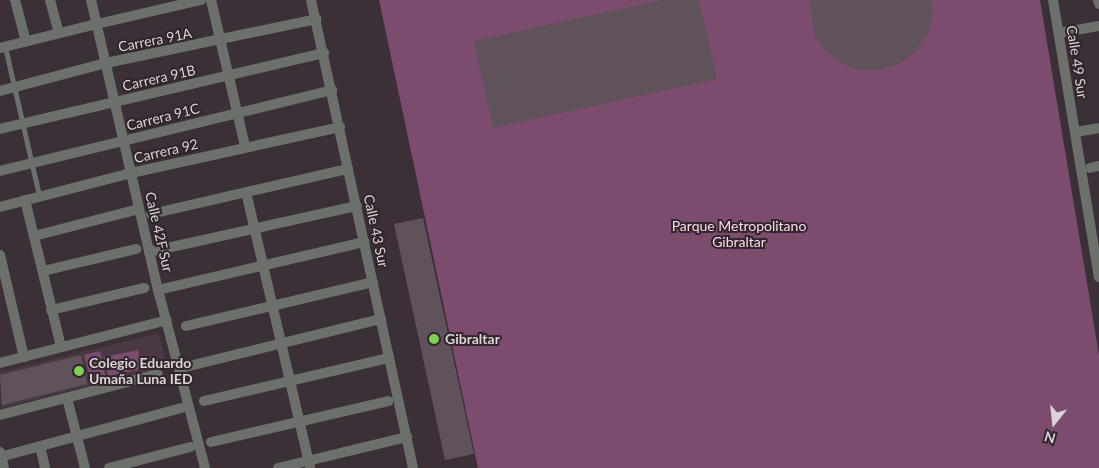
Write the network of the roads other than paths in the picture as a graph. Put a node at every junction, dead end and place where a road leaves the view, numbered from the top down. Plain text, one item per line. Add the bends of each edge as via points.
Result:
1 (15, 0) edge
2 (50, 0) edge
3 (91, 0) edge
4 (201, 0) edge
5 (211, 0) edge
6 (311, 0) edge
7 (1053, 0) edge
8 (1098, 0) edge
9 (1099, 4) edge
10 (316, 19) junction
11 (97, 24) junction
12 (1099, 26) edge
13 (59, 33) junction
14 (1059, 33) junction
15 (219, 41) junction
16 (26, 42) junction
17 (2, 47) edge
18 (324, 53) junction
19 (106, 63) junction
20 (227, 76) junction
21 (14, 87) junction
22 (332, 90) junction
23 (0, 91) edge
24 (115, 102) junction
25 (237, 113) junction
26 (23, 124) junction
27 (340, 127) junction
28 (1099, 128) edge
29 (0, 129) edge
30 (1075, 132) junction
31 (124, 140) junction
32 (245, 146) junction
33 (32, 163) junction
34 (348, 169) junction
35 (0, 171) edge
36 (131, 173) junction
37 (246, 192) junction
38 (39, 196) junction
39 (25, 200) junction
40 (357, 206) junction
41 (0, 207) edge
42 (140, 209) junction
43 (151, 214) dead end
44 (1095, 222) edge
45 (254, 229) junction
46 (34, 236) junction
47 (364, 242) junction
48 (136, 249) dead end
49 (149, 252) junction
50 (0, 255) edge
51 (263, 266) junction
52 (43, 271) junction
53 (1099, 277) edge
54 (373, 282) junction
55 (144, 288) dead end
56 (158, 290) junction
57 (272, 306) junction
58 (51, 310) junction
59 (381, 319) junction
60 (167, 320) junction
61 (186, 326) dead end
62 (280, 344) junction
63 (61, 347) junction
64 (24, 357) junction
65 (389, 358) junction
66 (0, 363) edge
67 (180, 368) junction
68 (158, 374) dead end
69 (290, 383) junction
70 (67, 398) junction
71 (204, 401) dead end
72 (388, 401) dead end
73 (182, 408) dead end
74 (0, 415) edge
75 (300, 423) junction
76 (77, 437) junction
77 (407, 437) junction
78 (211, 442) dead end
79 (40, 446) junction
80 (190, 447) dead end
81 (0, 455) edge
82 (309, 465) edge
83 (4, 468) edge
84 (45, 468) edge
85 (85, 468) edge
86 (109, 468) edge
87 (206, 468) edge
88 (278, 468) edge
89 (413, 468) edge

1 - 16 street
2 - 13 street
3 - 11 street, Calle 42F Sur
4 - 11 street
5 - 15 street
6 - 10 street, Calle 43 Sur
7 - 14 street, Calle 49 Sur
8 - 9 street
10 - 15 street, Carrera 91A
10 - 18 street, Calle 43 Sur
11 - 13 street
11 - 19 street, Calle 42F Sur
12 - 14 street
13 - 16 street
14 - 30 street, Calle 49 Sur
15 - 19 street, Carrera 91A
15 - 20 street
16 - 17 street
17 - 21 lane
18 - 20 street, Carrera 91B
18 - 22 street, Calle 43 Sur
19 - 21 street, Carrera 91A
19 - 24 street, Calle 42F Sur
20 - 24 street, Carrera 91B
20 - 25 street
21 - 23 street, Carrera 91A
21 - 26 lane
22 - 25 street, Carrera 91C
22 - 27 street, Calle 43 Sur
24 - 26 street, Carrera 91B
24 - 31 street, Calle 42F Sur
25 - 31 street, Carrera 91C
25 - 32 street
26 - 29 street, Carrera 91B
26 - 33 lane
27 - 32 street, Carrera 92
27 - 34 street, Calle 43 Sur
28 - 30 street
30 - 44 street, Calle 49 Sur
31 - 33 street, Carrera 91C
31 - 36 street, Calle 42F Sur
32 - 36 street, Carrera 92
33 - 35 street, Carrera 91C
33 - 38 lane
34 - 37 street
34 - 40 street, Calle 43 Sur
36 - 38 street, Carrera 92
36 - 42 street, Calle 42F Sur
37 - 43 street
37 - 45 street
38 - 39 street, Carrera 92
39 - 41 street, Carrera 92
39 - 46 street
40 - 45 street
40 - 47 street, Calle 43 Sur
42 - 46 street
42 - 49 street, Calle 42F Sur
44 - 53 street, Calle 49 Sur
45 - 49 street
45 - 51 street
46 - 52 street
47 - 51 street
47 - 54 street, Calle 43 Sur
48 - 52 street
49 - 56 street, Calle 42F Sur
50 - 64 street
51 - 56 street
51 - 57 street
52 - 58 street
54 - 57 street
54 - 59 street, Calle 43 Sur
55 - 58 street
56 - 60 street, Calle 42F Sur
57 - 61 street
57 - 62 street
58 - 63 street
59 - 62 street
59 - 65 street, Calle 43 Sur
60 - 63 street
60 - 67 street, Calle 42F Sur
62 - 67 street
62 - 69 street
63 - 64 street
64 - 66 street
65 - 69 street
65 - 77 street, Calle 43 Sur
67 - 87 street, Calle 42F Sur
68 - 70 street
69 - 71 street
69 - 75 street
70 - 74 street
70 - 76 street
72 - 75 street
73 - 76 street
75 - 78 street
75 - 82 street
76 - 79 street
76 - 85 street
77 - 82 street
77 - 89 street, Calle 43 Sur
79 - 81 street
79 - 84 street
80 - 86 street
81 - 83 street
82 - 88 street

